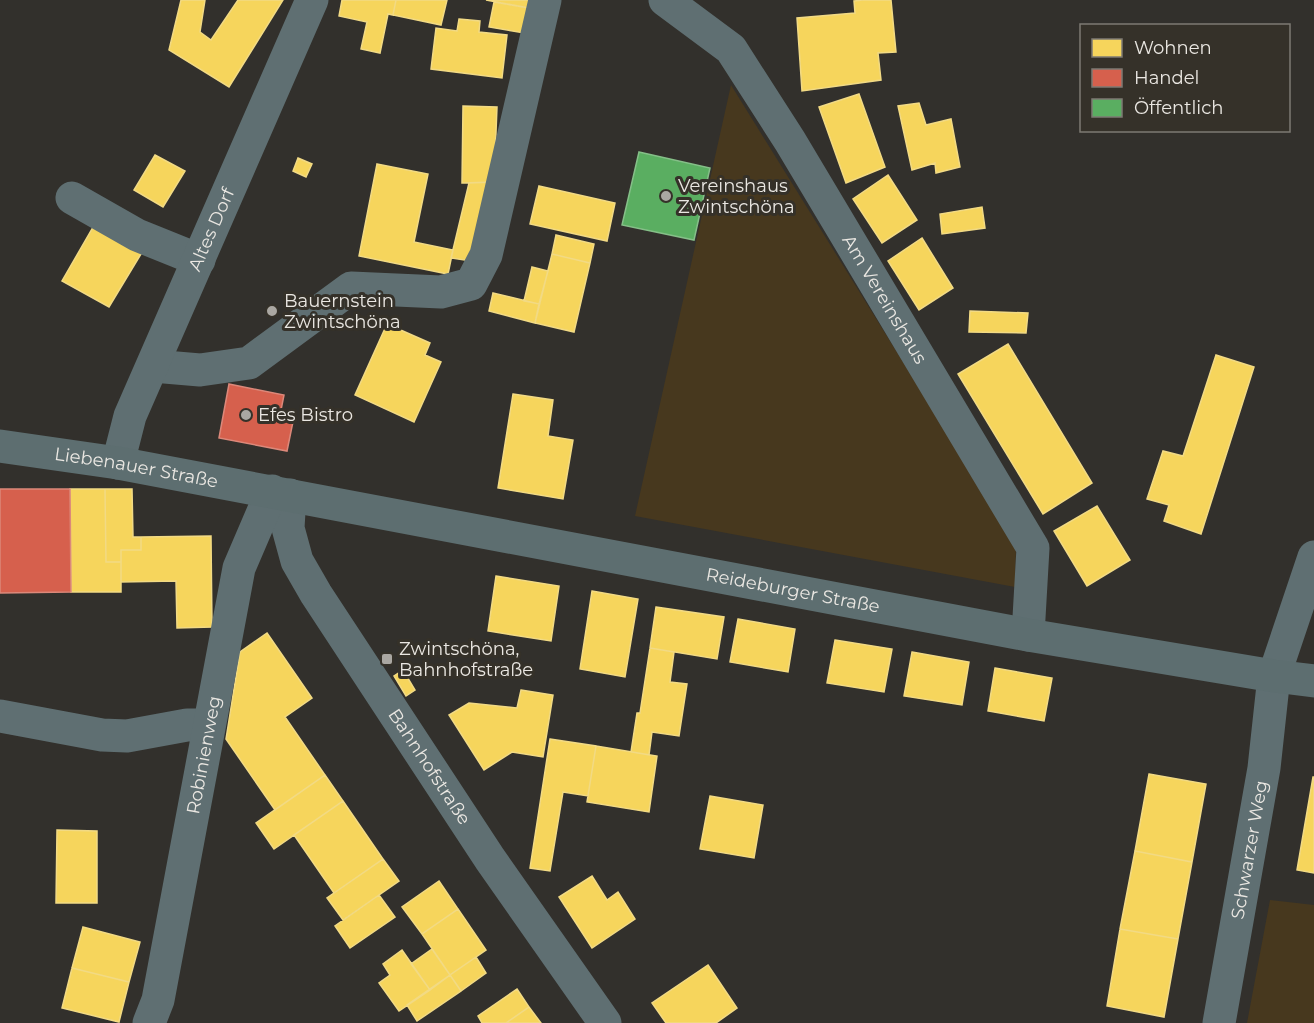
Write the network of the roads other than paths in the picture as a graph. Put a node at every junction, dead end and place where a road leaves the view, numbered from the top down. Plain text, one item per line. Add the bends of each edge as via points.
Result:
1 (312, 0) edge
2 (545, 0) edge
3 (664, 0) edge
4 (72, 198) dead end
5 (199, 260) junction
6 (153, 366) junction
7 (0, 446) edge
8 (118, 463) junction
9 (281, 493) junction
10 (1314, 557) edge
11 (1028, 635) junction
12 (1274, 676) junction
13 (1314, 681) edge
14 (0, 716) edge
15 (209, 725) junction
16 (153, 1011) edge
17 (605, 1023) edge
18 (1219, 1023) edge

1 - 5 street, Altes Dorf
2 - 6 street via 486,255 471,284 441,292 351,288 249,363 200,370
3 - 11 street, Am Vereinshaus via 731,49 1033,548
4 - 5 street via 136,235
5 - 6 street, Altes Dorf
6 - 8 street, Altes Dorf via 130,416
7 - 8 main road, Liebenauer Straße
8 - 9 main road, Liebenauer Straße
9 - 11 main road, Reideburger Straße
9 - 15 street, Robinienweg via 239,568
9 - 17 street, Bahnhofstraße via 297,561 316,594 490,859
10 - 12 street, Schwarzer Weg
11 - 12 main road, Reideburger Straße
12 - 13 main road, Reideburger Straße
12 - 18 street, Schwarzer Weg via 1264,768
14 - 15 street via 102,735 127,736
15 - 16 street, Robinienweg

